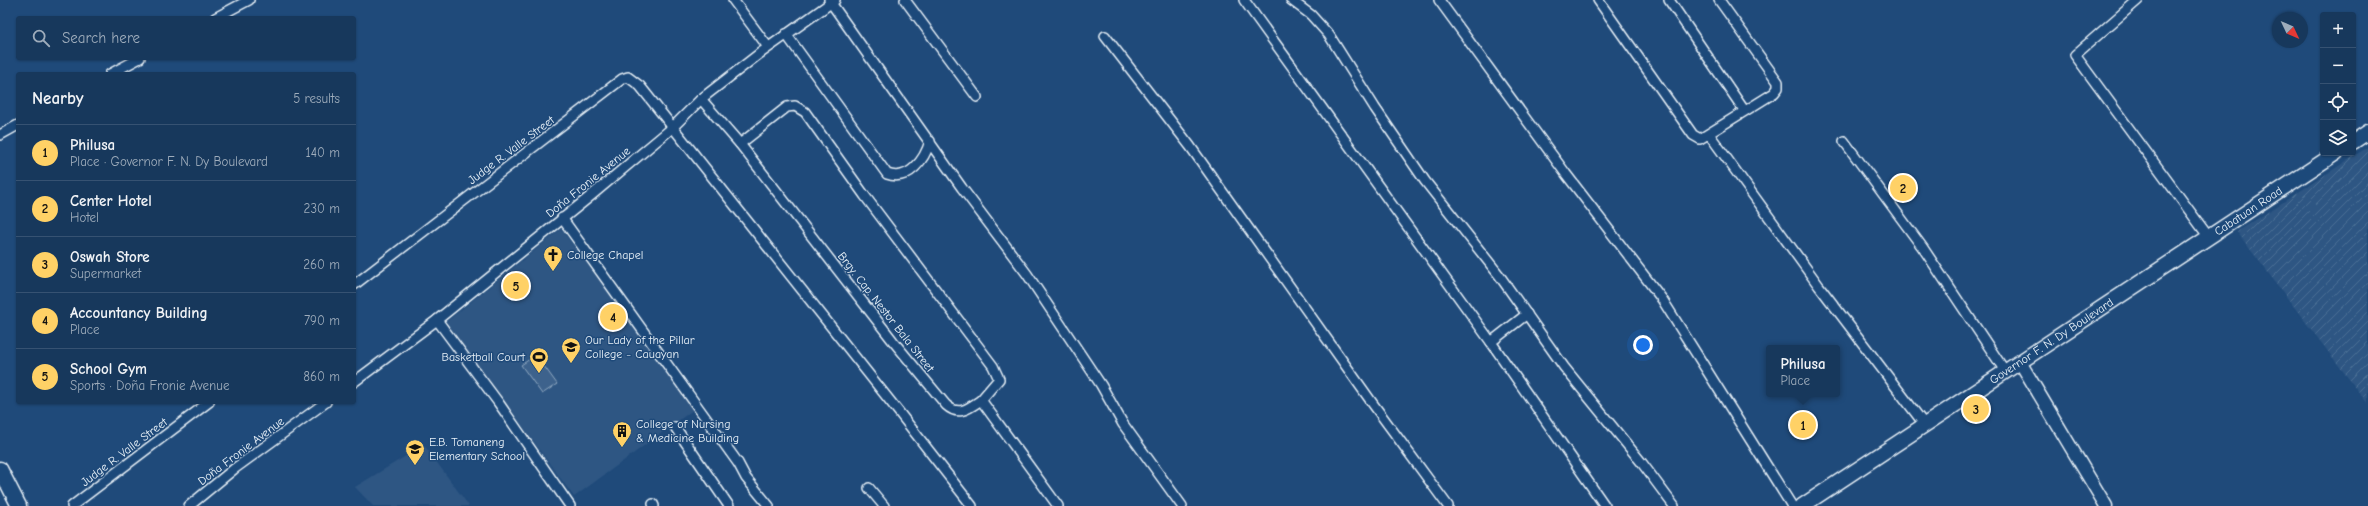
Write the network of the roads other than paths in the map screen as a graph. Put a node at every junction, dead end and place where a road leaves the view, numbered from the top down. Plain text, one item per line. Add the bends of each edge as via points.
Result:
1 (249, 0) edge
2 (733, 0) edge
3 (905, 0) edge
4 (1244, 0) edge
5 (1291, 0) edge
6 (1440, 0) edge
7 (1598, 0) edge
8 (1669, 0) edge
9 (1719, 0) edge
10 (2138, 0) edge
11 (832, 1) edge
12 (219, 16) edge
13 (786, 34) junction
14 (1105, 36) dead end
15 (768, 47) junction
16 (136, 60) edge
17 (114, 72) edge
18 (977, 97) dead end
19 (701, 99) junction
20 (1744, 110) junction
21 (16, 126) edge
22 (672, 128) junction
23 (2368, 132) edge
24 (1709, 134) junction
25 (0, 135) edge
26 (2356, 140) edge
27 (930, 141) junction
28 (1844, 141) dead end
29 (740, 144) junction
30 (2331, 156) edge
31 (562, 218) junction
32 (2208, 236) junction
33 (2160, 268) joint
34 (356, 283) edge
35 (1527, 314) junction
36 (437, 320) junction
37 (1491, 342) junction
38 (2020, 362) junction
39 (2006, 371) junction
40 (356, 381) edge
41 (982, 400) junction
42 (206, 404) edge
43 (323, 404) edge
44 (1924, 424) junction
45 (675, 427) dead end
46 (0, 469) edge
47 (869, 488) dead end
48 (19, 506) edge
49 (72, 506) edge
50 (189, 506) edge
51 (570, 506) edge
52 (729, 506) edge
53 (769, 506) edge
54 (884, 506) edge
55 (972, 506) edge
56 (1058, 506) edge
57 (1182, 506) edge
58 (1448, 506) edge
59 (1605, 506) edge
60 (1674, 506) edge
61 (1792, 506) edge
62 (1802, 506) edge
63 (2106, 506) edge

1 - 12 street
2 - 15 street
3 - 18 street
4 - 37 street
5 - 35 street via 1311,15 1329,35 1425,181
6 - 61 street via 1571,180 1662,299
7 - 24 street via 1693,135 1700,139
8 - 20 street
9 - 20 street via 1778,85 1774,93
10 - 32 street via 2075,55
11 - 13 street, Doña Fronie Avenue
11 - 27 street via 891,90
13 - 15 street, Doña Fronie Avenue
13 - 27 street via 886,174 896,176 911,170 926,154
14 - 58 street via 1190,146
15 - 19 street, Doña Fronie Avenue
16 - 17 street
19 - 22 street, Doña Fronie Avenue
19 - 29 street, Brgy. Cap. Nestor Bala Street
20 - 24 street
21 - 25 street
22 - 31 street, Doña Fronie Avenue
22 - 34 street, Judge R. Valle Street via 633,79 622,79
22 - 55 street
23 - 26 highway
24 - 44 street
27 - 57 street via 1027,274 1101,385 1123,424
28 - 39 street via 1923,248
29 - 41 street, Brgy. Cap. Nestor Bala Street via 946,405 955,412 960,412
29 - 41 street via 786,107 795,106 805,112 993,366 999,379
30 - 32 highway, Cabatuan Road
31 - 36 street, Doña Fronie Avenue
31 - 53 street via 738,463 746,478
32 - 33 highway, Cabatuan Road
33 - 38 highway, Governor F. N. Dy Boulevard
35 - 37 street
35 - 60 street via 1564,367
36 - 40 street, Doña Fronie Avenue
36 - 51 street
37 - 59 street
38 - 39 highway, Governor F. N. Dy Boulevard
38 - 63 main road
39 - 44 highway, Governor F. N. Dy Boulevard
41 - 56 street
42 - 49 street, Judge R. Valle Street
43 - 50 street, Doña Fronie Avenue via 234,469
44 - 62 highway, Governor F. N. Dy Boulevard
45 - 52 street
46 - 48 highway
47 - 54 street

